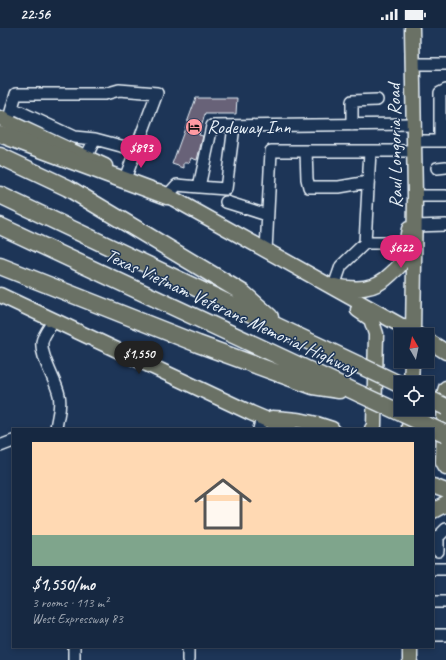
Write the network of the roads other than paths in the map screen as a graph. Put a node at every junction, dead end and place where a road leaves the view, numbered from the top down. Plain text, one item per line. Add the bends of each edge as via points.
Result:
1 (412, 28) edge
2 (412, 64) junction
3 (446, 64) edge
4 (446, 90) edge
5 (377, 100) dead end
6 (443, 114) edge
7 (5, 121) edge
8 (415, 124) junction
9 (352, 125) junction
10 (234, 126) junction
11 (95, 139) junction
12 (443, 141) edge
13 (415, 146) junction
14 (136, 150) junction
15 (306, 151) junction
16 (370, 151) junction
17 (0, 156) edge
18 (86, 157) junction
19 (126, 176) junction
20 (368, 182) junction
21 (199, 187) junction
22 (0, 195) edge
23 (167, 196) junction
24 (446, 196) edge
25 (415, 201) junction
26 (226, 202) dead end
27 (267, 215) junction
28 (0, 226) edge
29 (415, 226) junction
30 (446, 226) edge
31 (365, 243) junction
32 (406, 244) junction
33 (266, 251) junction
34 (0, 266) edge
35 (330, 285) junction
36 (0, 295) edge
37 (54, 320) junction
38 (405, 328) edge
39 (415, 328) edge
40 (285, 330) junction
41 (434, 344) edge
42 (446, 352) edge
43 (394, 382) edge
44 (446, 388) edge
45 (360, 394) junction
46 (434, 401) edge
47 (446, 407) edge
48 (410, 416) edge
49 (261, 423) edge
50 (56, 428) edge
51 (284, 428) edge
52 (329, 428) edge
53 (373, 428) edge
54 (410, 428) edge
55 (433, 428) edge
56 (434, 428) edge
57 (446, 434) edge
58 (12, 441) edge
59 (0, 446) edge
60 (446, 467) edge
61 (434, 486) edge
62 (446, 491) edge
63 (446, 504) edge
64 (434, 510) edge
65 (446, 529) edge
66 (439, 552) edge
67 (446, 568) edge
68 (434, 569) edge
69 (434, 602) edge
70 (446, 602) edge
71 (434, 635) edge
72 (446, 635) edge
73 (74, 648) edge
74 (188, 648) edge
75 (410, 648) edge
76 (74, 660) edge
77 (188, 660) edge
78 (410, 660) edge

1 - 2 main road, Raul Longoria Road
2 - 3 street
2 - 8 main road, Raul Longoria Road
4 - 6 street via 440,93
5 - 9 street via 352,101
6 - 12 street
7 - 11 street via 74,137
7 - 14 street via 16,94 105,94 119,90 157,93
7 - 18 main road
7 - 23 highway
8 - 9 street
8 - 13 main road, Raul Longoria Road
9 - 10 street
10 - 21 street via 212,126
10 - 21 street via 226,189
11 - 14 street
11 - 18 street
12 - 13 street
13 - 16 street
13 - 25 main road, Raul Longoria Road
14 - 19 street
15 - 16 street
15 - 20 street via 309,186 339,187
15 - 27 street via 270,151
16 - 20 street
17 - 40 highway via 68,188 243,293
18 - 19 main road
19 - 23 main road
20 - 31 street
21 - 23 street via 177,185
22 - 40 highway, Texas Vietnam Veterans Memorial Highway
23 - 33 main road
24 - 25 street
25 - 29 main road, Raul Longoria Road
25 - 32 main road
26 - 27 street
27 - 33 street
28 - 45 highway, Texas Vietnam Veterans Memorial Highway
29 - 30 street
29 - 39 main road, Raul Longoria Road
31 - 32 street
31 - 35 street via 341,266
32 - 35 main road via 400,265 386,279 374,286 345,288
33 - 35 main road
34 - 45 highway via 313,386
35 - 38 main road
35 - 53 main road via 338,296 371,319 375,328
36 - 37 main road
37 - 49 main road
37 - 50 street via 42,342 43,355 59,396
40 - 43 highway, Texas Vietnam Veterans Memorial Highway, bridge
41 - 42 main road
44 - 60 main road via 443,462
45 - 55 highway, Texas Vietnam Veterans Memorial Highway, bridge
46 - 47 highway, bridge
48 - 54 main road
49 - 51 main road
49 - 52 main road via 298,419
56 - 57 highway, Texas Vietnam Veterans Memorial Highway, bridge
58 - 59 street
61 - 62 main road
63 - 64 main road
65 - 66 street via 438,537
67 - 68 street
69 - 70 street
71 - 72 street
73 - 76 street
74 - 77 street
75 - 78 main road

